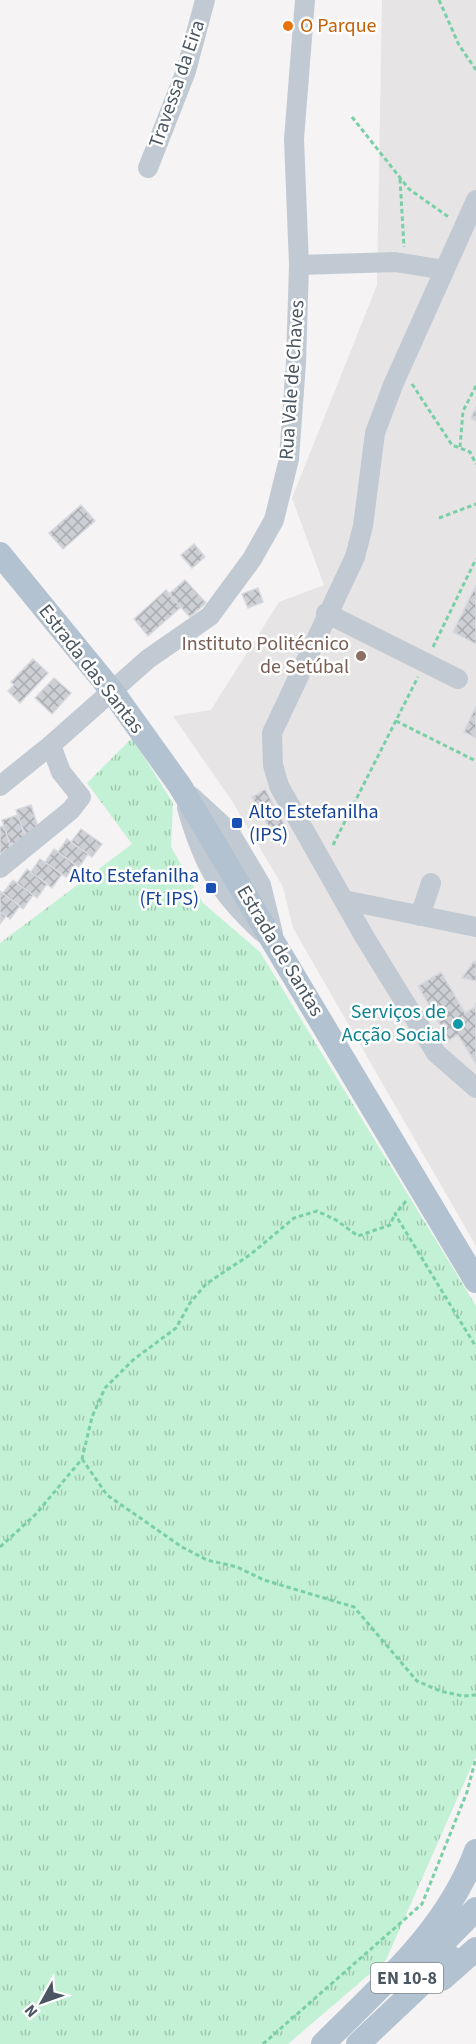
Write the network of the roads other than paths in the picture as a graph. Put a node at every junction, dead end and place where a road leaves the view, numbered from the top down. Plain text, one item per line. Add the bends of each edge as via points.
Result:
1 (205, 0) edge
2 (305, 0) edge
3 (148, 168) dead end
4 (476, 200) edge
5 (299, 265) junction
6 (445, 270) junction
7 (0, 554) edge
8 (326, 613) junction
9 (458, 679) dead end
10 (112, 691) junction
11 (51, 745) junction
12 (0, 786) edge
13 (180, 786) joint
14 (0, 868) edge
15 (431, 883) dead end
16 (344, 900) junction
17 (420, 916) junction
18 (476, 927) edge
19 (476, 1088) edge
20 (453, 1240) junction
21 (476, 1271) edge
22 (476, 1281) edge
23 (476, 1851) edge
24 (476, 1910) edge
25 (476, 1930) edge
26 (476, 1949) edge
27 (323, 2044) edge
28 (335, 2044) edge
29 (358, 2044) edge
30 (368, 2044) edge

1 - 3 street, Travessa da Eira via 186,71
2 - 5 street, Rua Vale de Chaves via 294,139
4 - 6 street
5 - 6 street via 405,264
5 - 10 street, Rua Vale de Chaves via 289,459 274,520 252,559 210,616 148,658
6 - 8 street via 375,433 355,557
7 - 10 main road, Estrada das Santas
8 - 9 street
8 - 16 street via 272,733 273,765 279,786
10 - 11 street, Rua Vale de Chaves
10 - 13 main road, Estrada das Santas
11 - 12 street, Rua Vale de Chaves
11 - 14 street via 61,771 81,797 71,810
13 - 20 main road, Estrada de Santas
15 - 17 street
16 - 17 street
16 - 19 street via 441,1060
17 - 18 street
20 - 21 main road, Estrada de Santas
20 - 22 main road, Estrada de Santas
23 - 27 main road via 445,1914 415,1952
24 - 28 main road, EN 10-8
25 - 29 main road, EN 10-8
26 - 30 main road

